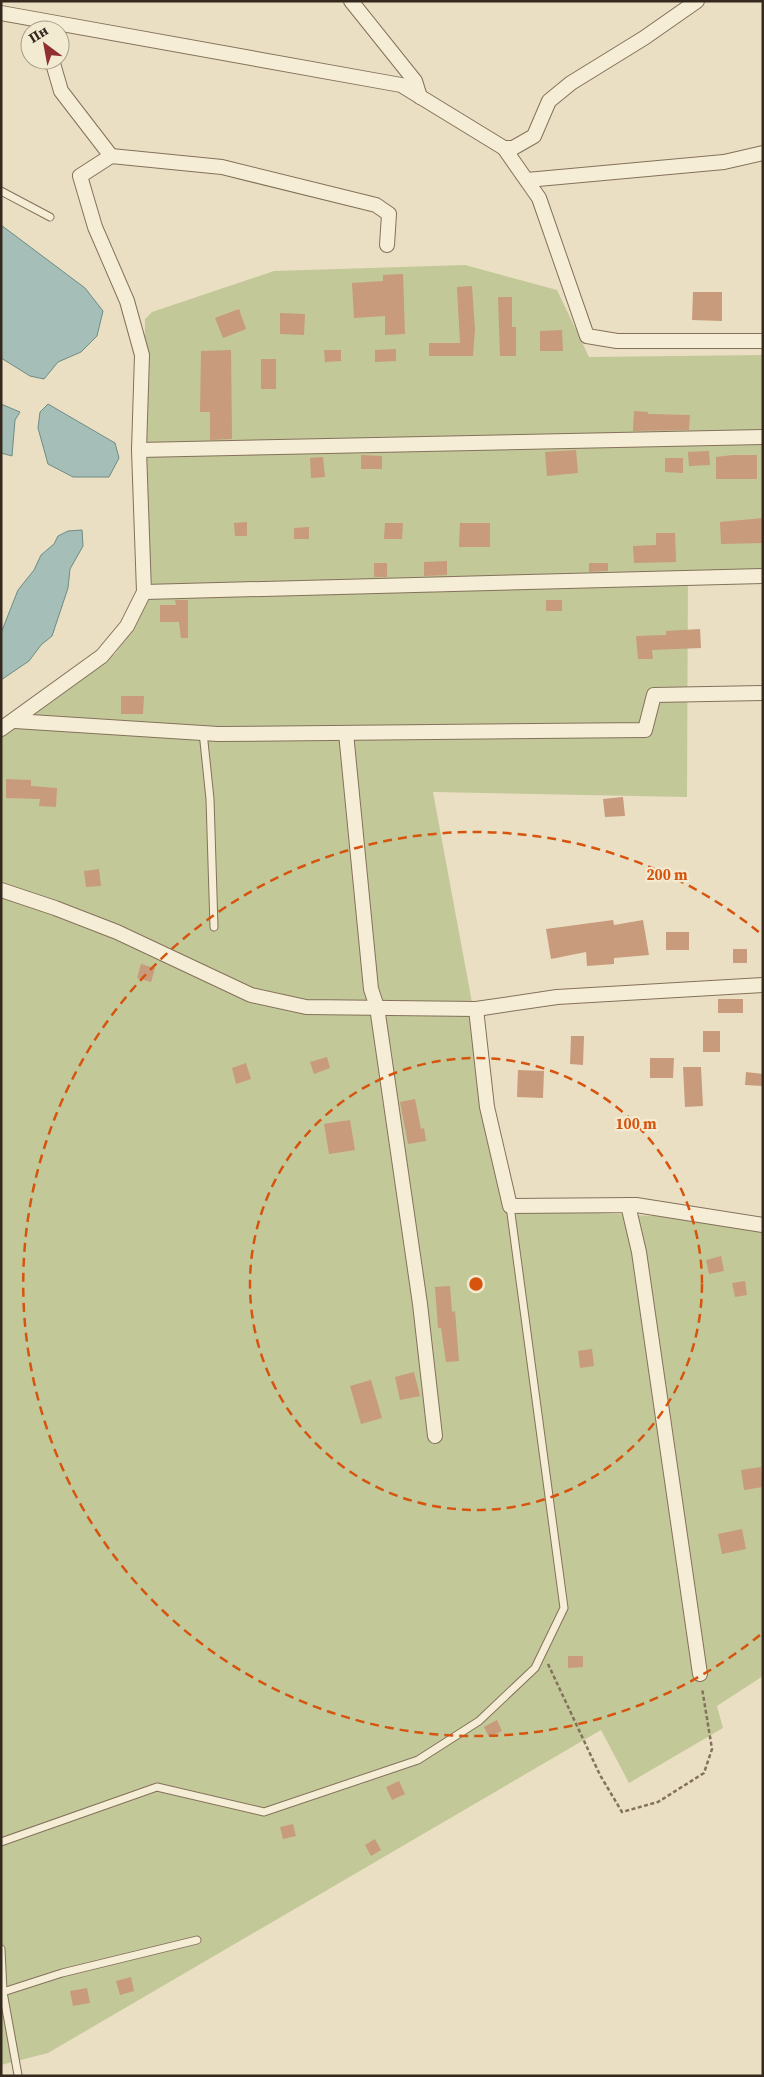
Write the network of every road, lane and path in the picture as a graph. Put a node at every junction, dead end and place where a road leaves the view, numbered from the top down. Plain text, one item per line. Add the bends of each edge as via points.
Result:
1 (351, 1) edge
2 (697, 1) edge
3 (1, 13) edge
4 (22, 17) junction
5 (25, 20) edge
6 (55, 70) edge
7 (420, 97) junction
8 (504, 148) junction
9 (763, 153) edge
10 (111, 156) junction
11 (527, 180) junction
12 (1, 191) edge
13 (50, 217) dead end
14 (387, 245) dead end
15 (763, 341) edge
16 (763, 437) edge
17 (139, 450) junction
18 (763, 576) edge
19 (144, 592) junction
20 (763, 693) edge
21 (14, 721) junction
22 (1, 729) edge
23 (203, 732) junction
24 (346, 733) junction
25 (1, 890) edge
26 (214, 927) dead end
27 (763, 985) edge
28 (377, 1007) junction
29 (476, 1009) junction
30 (628, 1205) junction
31 (510, 1206) junction
32 (763, 1226) edge
33 (435, 1436) dead end
34 (543, 1652) junction
35 (700, 1674) joint
36 (1, 1842) edge
37 (197, 1940) dead end
38 (1, 1949) edge
39 (3, 1992) junction
40 (18, 2075) edge

1 - 7 street via 415,81
2 - 8 street via 571,83 549,101 534,136 513,148
3 - 4 street
4 - 5 street
4 - 7 street via 401,85
6 - 10 street via 61,91
7 - 8 street
8 - 11 street
9 - 11 street via 724,162
10 - 14 street via 222,167 376,205 390,214
10 - 17 street via 80,176 95,227 127,301 142,355
11 - 15 street via 539,198 587,336 617,341
12 - 13 lane
16 - 17 street
17 - 19 street
18 - 19 street
19 - 21 street via 127,626 102,656
20 - 24 street via 654,695 645,730
21 - 22 street
21 - 23 street
23 - 24 street
23 - 26 lane via 210,799
24 - 28 street via 371,989
25 - 28 street via 117,932 251,995 306,1007
27 - 29 street via 557,997
28 - 29 street
28 - 33 street via 420,1304
29 - 31 street via 487,1107
30 - 31 street
30 - 32 street
30 - 35 street via 638,1252
31 - 34 lane via 564,1608
34 - 35 path via 600,1775 622,1812 658,1802 704,1772 712,1749
34 - 36 lane via 535,1668 478,1721 418,1760 393,1769 264,1812 157,1787
37 - 39 lane via 62,1973
38 - 39 lane
39 - 40 lane

